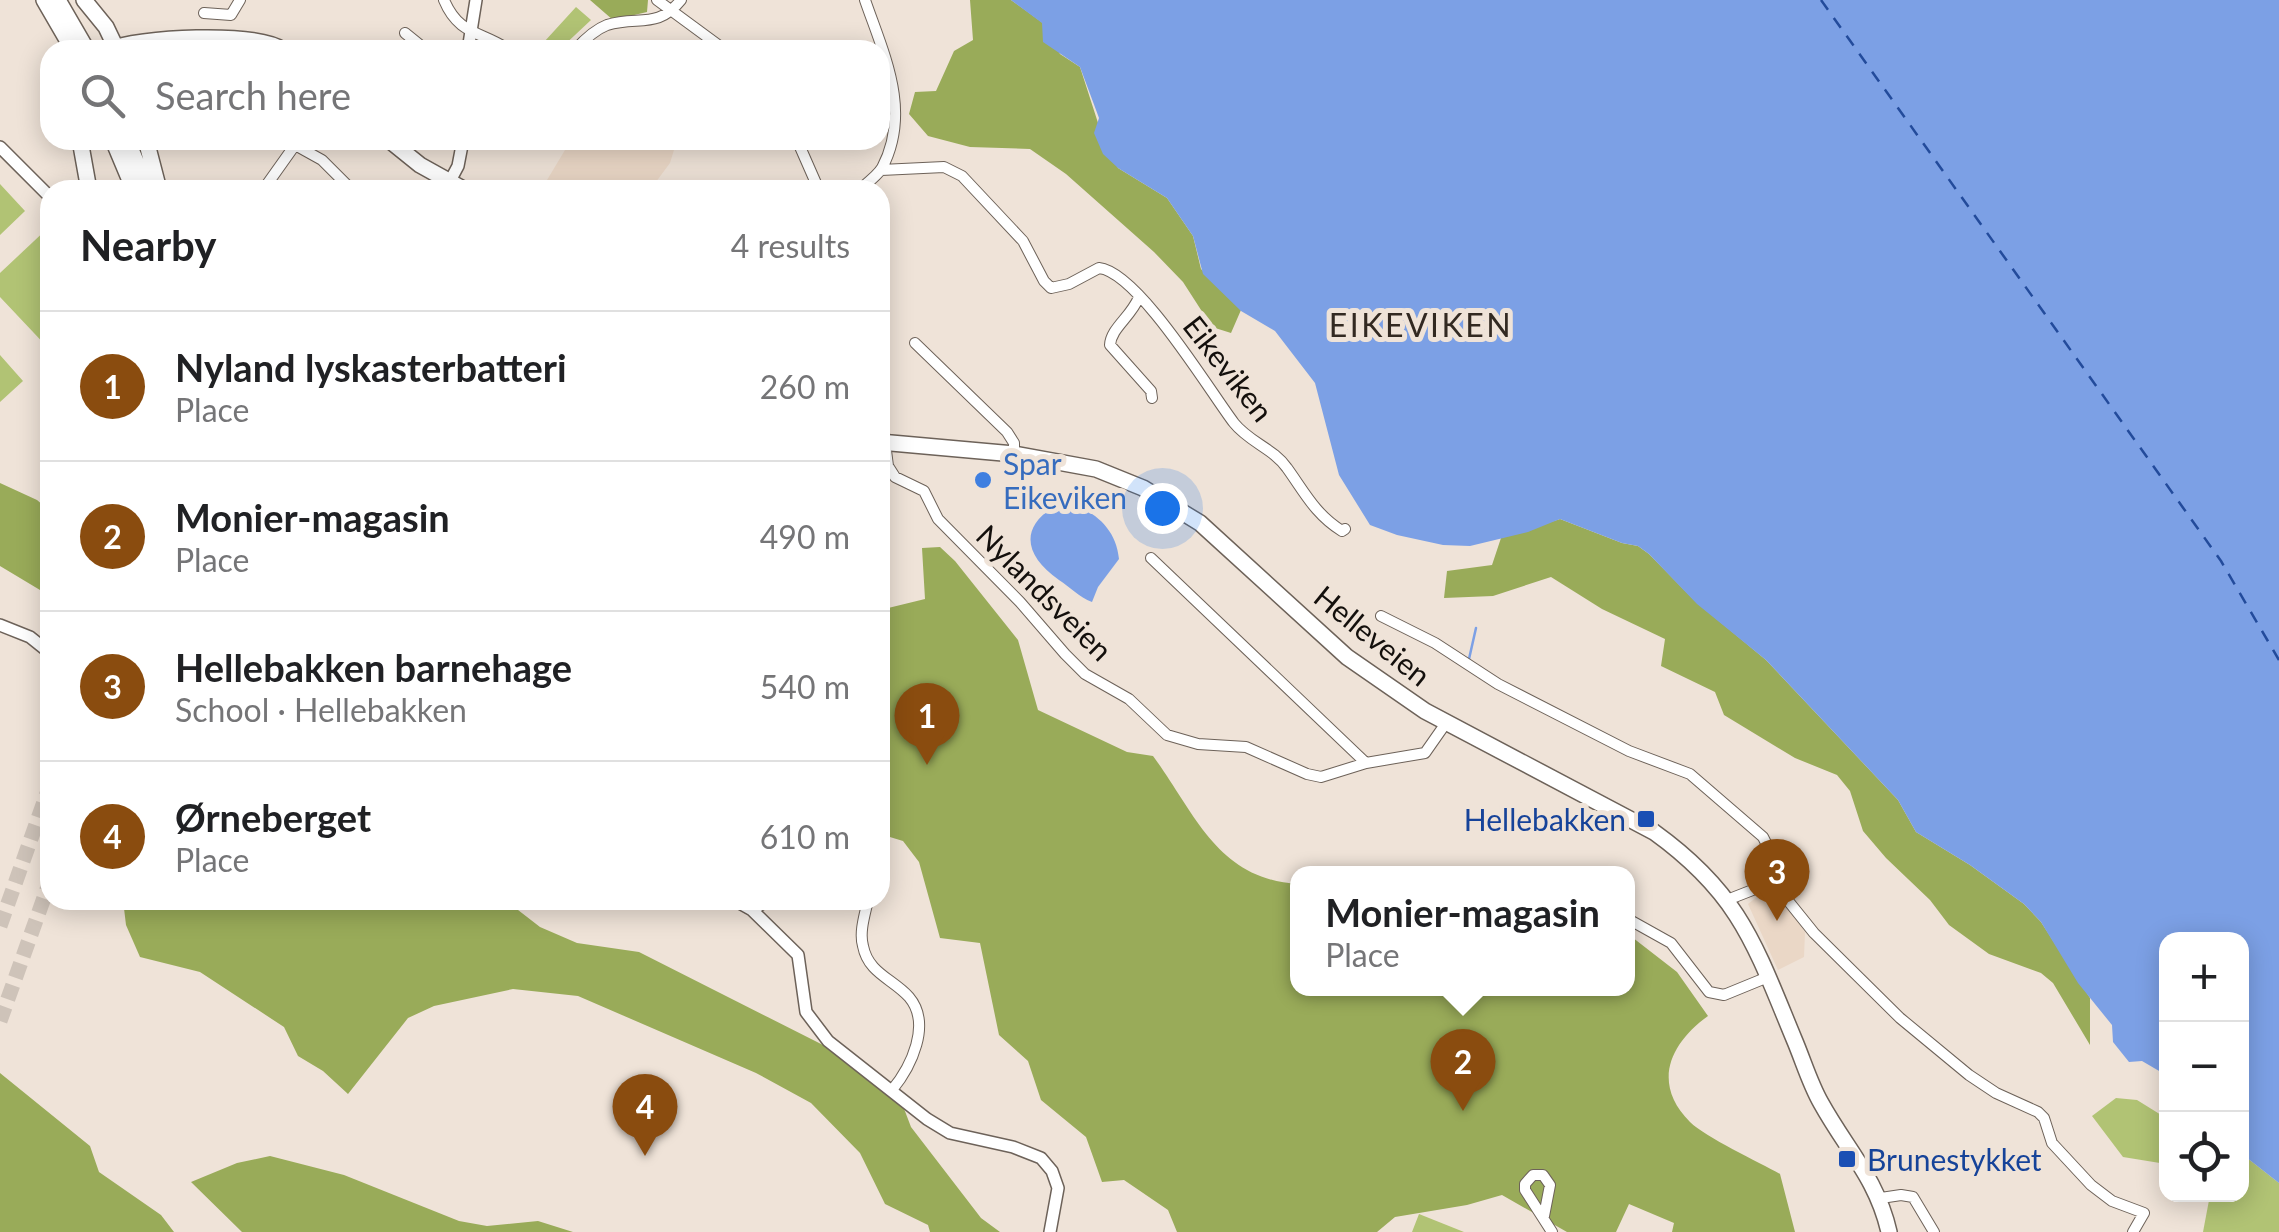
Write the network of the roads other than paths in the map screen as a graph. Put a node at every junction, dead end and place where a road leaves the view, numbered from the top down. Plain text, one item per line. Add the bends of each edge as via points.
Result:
1 (44, 0) edge
2 (58, 0) edge
3 (84, 0) edge
4 (240, 0) edge
5 (444, 0) edge
6 (476, 0) edge
7 (681, 0) edge
8 (865, 0) edge
9 (665, 6) edge
10 (204, 13) dead end
11 (405, 33) dead end
12 (470, 33) junction
13 (74, 40) edge
14 (76, 40) edge
15 (111, 40) edge
16 (181, 40) edge
17 (208, 40) edge
18 (414, 40) edge
19 (469, 40) edge
20 (493, 40) edge
21 (584, 40) edge
22 (711, 40) edge
23 (878, 40) edge
24 (890, 78) edge
25 (890, 140) edge
26 (0, 146) edge
27 (84, 150) edge
28 (109, 150) edge
29 (118, 150) edge
30 (132, 150) edge
31 (149, 150) edge
32 (289, 150) edge
33 (306, 150) edge
34 (401, 150) edge
35 (413, 150) edge
36 (461, 150) edge
37 (801, 150) edge
38 (887, 150) edge
39 (881, 170) junction
40 (87, 180) edge
41 (119, 180) edge
42 (130, 180) edge
43 (144, 180) edge
44 (156, 180) edge
45 (270, 180) edge
46 (342, 180) edge
47 (446, 180) edge
48 (448, 180) edge
49 (451, 180) edge
50 (814, 180) edge
51 (870, 180) edge
52 (40, 187) edge
53 (1139, 298) junction
54 (915, 343) dead end
55 (1152, 398) dead end
56 (890, 443) edge
57 (1014, 454) junction
58 (1284, 464) junction
59 (890, 469) edge
60 (924, 492) joint
61 (1327, 528) dead end
62 (1345, 529) dead end
63 (1151, 558) dead end
64 (1381, 616) dead end
65 (0, 625) edge
66 (40, 646) edge
67 (1446, 723) junction
68 (1366, 763) junction
69 (1774, 882) junction
70 (1727, 900) junction
71 (752, 910) edge
72 (866, 910) edge
73 (1635, 922) edge
74 (1768, 978) junction
75 (892, 1090) junction
76 (1882, 1198) junction
77 (1544, 1216) dead end
78 (1050, 1232) edge
79 (1552, 1232) edge
80 (1889, 1232) edge
81 (1934, 1232) edge
82 (2133, 1232) edge

1 - 13 main road
2 - 14 main road
3 - 15 main road
4 - 10 street via 231,16
5 - 12 street
6 - 12 street
7 - 9 street
8 - 23 street
9 - 21 street via 662,18 606,26
9 - 22 street
11 - 18 street
12 - 19 street
12 - 20 street
16 - 17 main road
24 - 25 street via 897,100
26 - 52 street
27 - 40 main road
28 - 41 main road
29 - 42 main road
30 - 43 main road
31 - 44 main road
32 - 45 street
33 - 46 street
34 - 47 main road
35 - 48 main road
36 - 49 street
37 - 50 street
38 - 39 street
39 - 51 street
39 - 53 street, Eikeviken via 954,170 1024,241 1048,286 1056,289 1105,268
53 - 55 street via 1110,344
53 - 58 street, Eikeviken via 1243,434
54 - 57 street via 1008,432
56 - 57 main road, Helleveien
57 - 67 main road, Helleveien via 1096,470 1164,499 1234,550 1347,657
58 - 61 street, Eikeviken via 1300,502
58 - 62 street, Eikeviken via 1312,508
59 - 60 street, Helleveien
60 - 68 street, Nylandsveien via 938,519 1064,654 1167,734 1246,747 1314,776
63 - 68 street
64 - 69 street via 1628,751 1690,774 1762,837 1772,855
65 - 66 street
67 - 68 street, Nylandsveien via 1425,753
67 - 70 main road, Helleveien via 1654,832
69 - 70 street
69 - 82 street via 1814,933 1900,1018 1970,1076 2038,1112 2053,1144 2090,1184 2144,1213
70 - 74 main road, Helleveien
71 - 75 street via 798,955 806,1012 819,1032
72 - 75 street via 862,934 871,966 918,1014 914,1051
73 - 74 street via 1671,943 1709,992 1724,994
74 - 76 main road, Helleveien via 1819,1101
75 - 78 street via 950,1133 1040,1158 1058,1188
76 - 80 main road, Helleveien
76 - 81 street via 1913,1198
77 - 79 street

